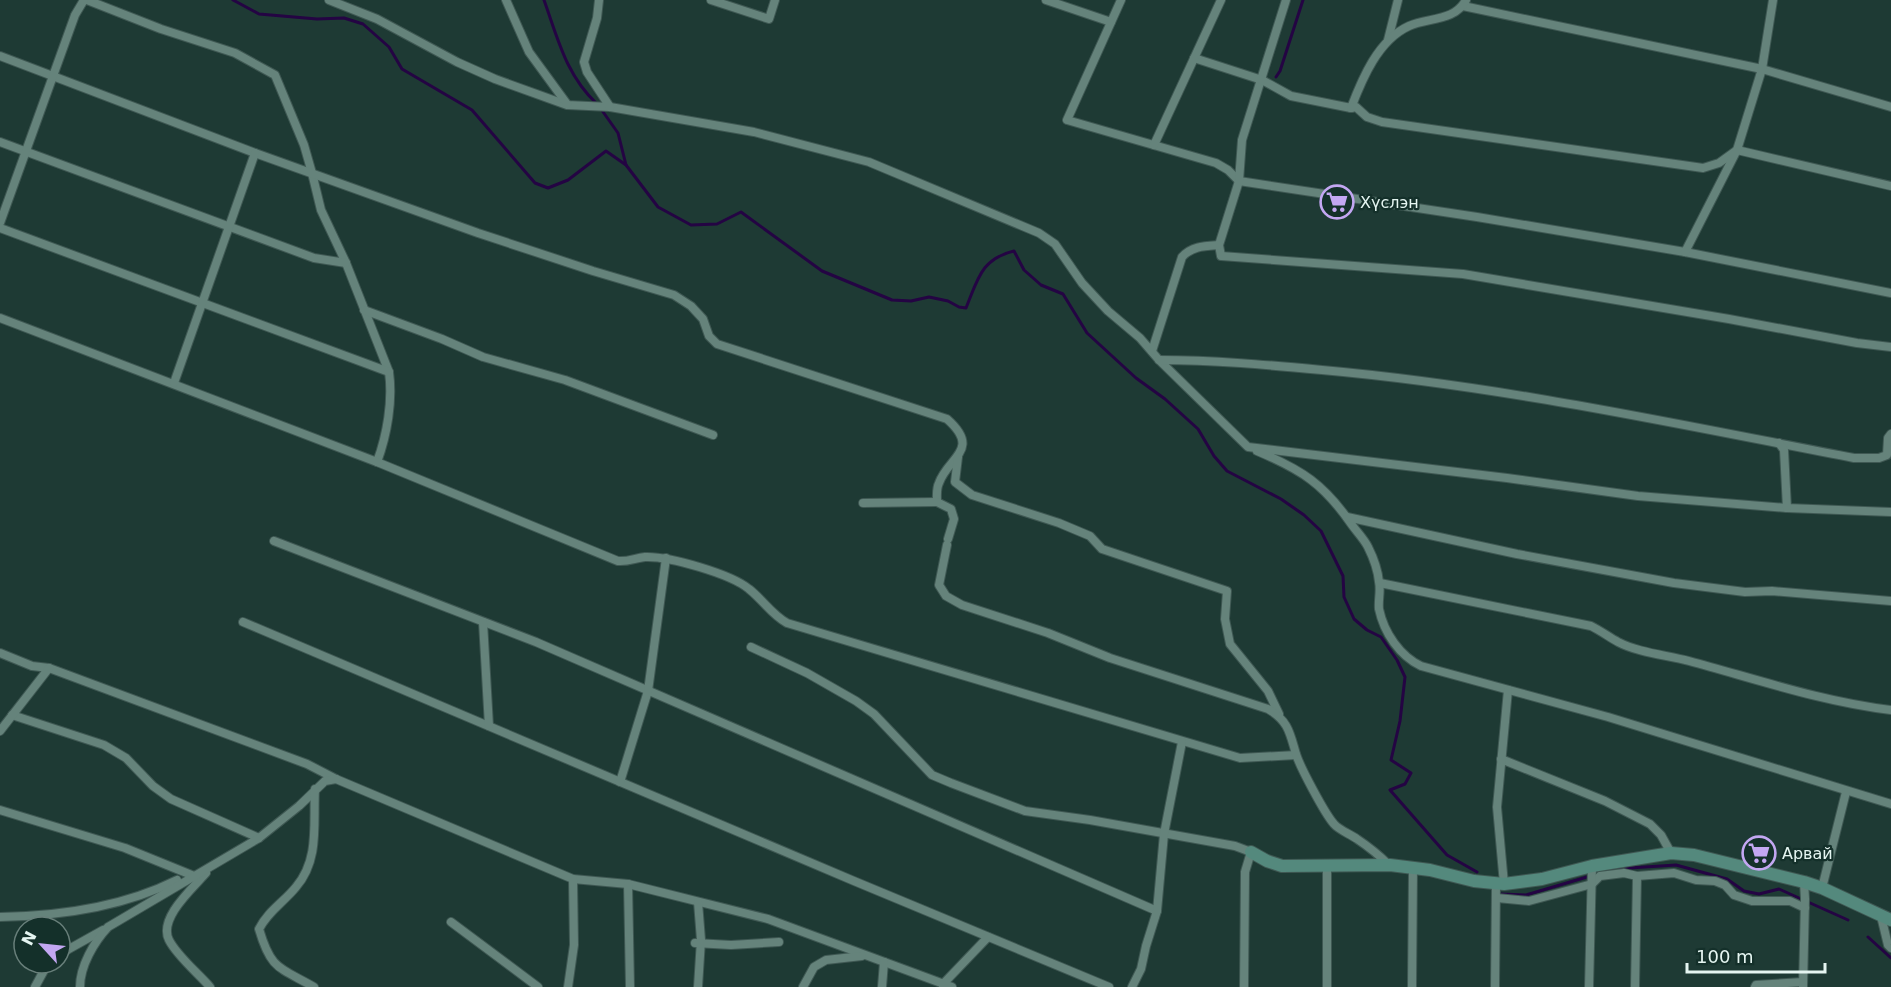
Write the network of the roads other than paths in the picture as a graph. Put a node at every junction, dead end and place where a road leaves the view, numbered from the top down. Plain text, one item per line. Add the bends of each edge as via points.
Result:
1 (85, 0) edge
2 (328, 0) edge
3 (506, 0) edge
4 (599, 0) edge
5 (711, 0) edge
6 (775, 0) edge
7 (1046, 0) edge
8 (1121, 0) edge
9 (1221, 0) edge
10 (1286, 0) edge
11 (1398, 0) edge
12 (1773, 0) edge
13 (1464, 3) edge
14 (1111, 22) junction
15 (1389, 40) junction
16 (0, 56) edge
17 (1194, 58) junction
18 (1762, 69) junction
19 (53, 76) junction
20 (1262, 80) junction
21 (567, 105) junction
22 (1891, 106) edge
23 (610, 107) junction
24 (1351, 108) junction
25 (0, 141) edge
26 (1154, 145) junction
27 (1737, 150) junction
28 (26, 151) junction
29 (255, 153) junction
30 (312, 173) junction
31 (1239, 181) junction
32 (1891, 186) edge
33 (0, 223) edge
34 (229, 226) junction
35 (0, 228) edge
36 (1219, 245) junction
37 (1684, 252) junction
38 (346, 263) junction
39 (1891, 293) edge
40 (203, 304) junction
41 (364, 310) junction
42 (0, 318) edge
43 (1891, 347) edge
44 (1152, 351) junction
45 (1159, 360) junction
46 (388, 372) junction
47 (174, 383) junction
48 (1891, 434) edge
49 (713, 435) dead end
50 (1779, 443) junction
51 (1248, 447) junction
52 (958, 457) junction
53 (377, 462) junction
54 (937, 502) junction
55 (863, 503) dead end
56 (1787, 508) junction
57 (1891, 512) edge
58 (1347, 517) junction
59 (274, 542) dead end
60 (666, 558) junction
61 (1380, 583) junction
62 (1891, 601) edge
63 (243, 622) dead end
64 (483, 622) junction
65 (751, 647) dead end
66 (0, 653) edge
67 (49, 668) junction
68 (1508, 690) junction
69 (648, 691) junction
70 (1891, 710) edge
71 (12, 715) junction
72 (1279, 715) junction
73 (489, 726) junction
74 (0, 731) edge
75 (1182, 742) junction
76 (1296, 755) junction
77 (1501, 759) junction
78 (336, 779) junction
79 (620, 782) junction
80 (315, 789) junction
81 (1846, 792) junction
82 (1891, 804) edge
83 (0, 810) edge
84 (1164, 834) junction
85 (259, 838) junction
86 (1251, 852) junction
87 (1671, 853) junction
88 (1390, 865) junction
89 (213, 866) junction
90 (1592, 866) junction
91 (1327, 867) junction
92 (1413, 867) junction
93 (192, 875) junction
94 (1637, 876) junction
95 (573, 879) junction
96 (1804, 882) junction
97 (628, 884) junction
98 (1500, 884) junction
99 (1592, 884) junction
100 (1822, 888) junction
101 (1497, 898) junction
102 (698, 902) junction
103 (1805, 908) junction
104 (1157, 911) junction
105 (0, 917) edge
106 (1887, 917) edge
107 (451, 922) dead end
108 (108, 927) junction
109 (988, 937) junction
110 (779, 942) dead end
111 (698, 943) junction
112 (72, 947) edge
113 (1891, 948) edge
114 (866, 956) junction
115 (884, 962) junction
116 (806, 985) edge
117 (1803, 985) edge
118 (943, 986) edge
119 (1133, 986) edge
120 (80, 987) edge
121 (210, 987) edge
122 (314, 987) edge
123 (538, 987) edge
124 (568, 987) edge
125 (630, 987) edge
126 (698, 987) edge
127 (882, 987) edge
128 (952, 987) edge
129 (1109, 987) edge
130 (1244, 987) edge
131 (1327, 987) edge
132 (1412, 987) edge
133 (1495, 987) edge
134 (1589, 987) edge
135 (1635, 987) edge
136 (1755, 987) edge

1 - 19 street via 75,15
1 - 30 street via 235,52 275,75
2 - 21 street via 376,19 485,75
3 - 21 street via 529,52
4 - 23 street via 584,62
5 - 6 street via 769,19
7 - 14 street
8 - 14 street
9 - 17 street
10 - 20 street
11 - 15 street
12 - 18 street
13 - 15 street via 1442,18 1408,26
13 - 18 street
14 - 26 street via 1067,120
15 - 24 street via 1360,83
16 - 19 street
17 - 20 street
17 - 26 street
18 - 22 street
18 - 27 street
19 - 28 street
19 - 29 street
20 - 24 street via 1292,96
20 - 31 street via 1242,140
21 - 23 street
23 - 44 street via 754,132 870,162 1039,233 1055,244 1082,283 1108,311
24 - 27 street via 1382,122 1702,168 1719,163
25 - 28 street
26 - 31 street via 1216,163
27 - 32 street
27 - 37 street
28 - 33 street
28 - 34 street
29 - 30 street
29 - 34 street
30 - 38 street via 321,210
30 - 52 street via 489,237 674,295 703,319 717,344 947,419 958,429 962,440
31 - 36 street
31 - 37 street
34 - 38 street via 314,258
34 - 40 street
35 - 40 street
36 - 43 street via 1221,256 1463,274
36 - 44 street via 1188,250 1182,257
37 - 39 street
38 - 41 street
40 - 46 street
40 - 47 street
41 - 46 street
41 - 49 street via 483,357 565,380
42 - 47 street
44 - 45 street
45 - 50 street via 1208,360 1402,377 1564,402
45 - 51 street
46 - 53 street via 390,399
47 - 53 street
48 - 50 street via 1887,454 1879,458 1854,458
50 - 56 street via 1784,450
51 - 56 street via 1638,496
51 - 58 street via 1311,478
52 - 54 street via 939,482
52 - 72 street via 955,482 972,495 1059,523 1090,536 1102,549 1227,591 1225,619 1230,644 1268,691
53 - 60 street via 618,561
54 - 55 street
54 - 72 street via 951,509 954,519 939,585 945,596 1110,658
56 - 57 street
58 - 61 street via 1368,547
58 - 62 street via 1674,583 1745,592
59 - 64 street
60 - 69 street
60 - 75 street via 735,580 787,623
61 - 68 street via 1379,609 1388,632 1408,660
61 - 70 street via 1591,626 1635,648 1835,700
63 - 73 street
64 - 69 street
64 - 73 street
65 - 84 street via 856,701 874,714 932,775 1025,811
66 - 67 street via 32,666
67 - 71 street
67 - 78 street via 307,764
68 - 77 street
68 - 81 street via 1608,717
69 - 79 street
69 - 104 street
71 - 74 street
71 - 85 street via 104,745 126,758 171,799
72 - 76 street via 1291,735
73 - 79 street
75 - 76 street via 1240,759
75 - 84 street
76 - 88 street via 1334,824
77 - 87 street via 1605,801 1650,824
77 - 98 street via 1497,807
78 - 80 street
78 - 95 street
79 - 109 street
80 - 85 street via 299,807
80 - 122 street via 314,846 307,873 259,928 273,964
81 - 82 street
81 - 100 street
83 - 93 street via 125,848
84 - 86 street
84 - 104 street
85 - 89 street
86 - 91 street via 1282,866
86 - 130 street via 1245,872
87 - 90 street
87 - 96 street
88 - 91 street
88 - 92 street
89 - 93 street
89 - 121 street via 176,907 166,928 169,939
90 - 98 street via 1542,879
90 - 99 street
91 - 131 street
92 - 98 street
92 - 132 street
93 - 105 street via 108,906 31,917
93 - 108 street
94 - 99 street via 1600,876
94 - 103 street via 1674,873 1715,881 1725,885 1734,896 1752,901 1790,901
94 - 135 street
95 - 97 street
95 - 124 street via 574,945
96 - 100 street
96 - 103 street
97 - 102 street
97 - 125 street
98 - 101 street
99 - 101 street via 1528,901
99 - 134 street
100 - 106 street
101 - 133 street
102 - 111 street
102 - 114 street via 768,919
103 - 117 street
104 - 119 street
106 - 113 street
107 - 123 street
108 - 112 street
108 - 120 street via 89,954
109 - 118 street
109 - 129 street
110 - 111 street
111 - 126 street
114 - 115 street
114 - 116 street via 826,960 814,967
115 - 118 street
115 - 127 street
117 - 136 street
118 - 128 street

